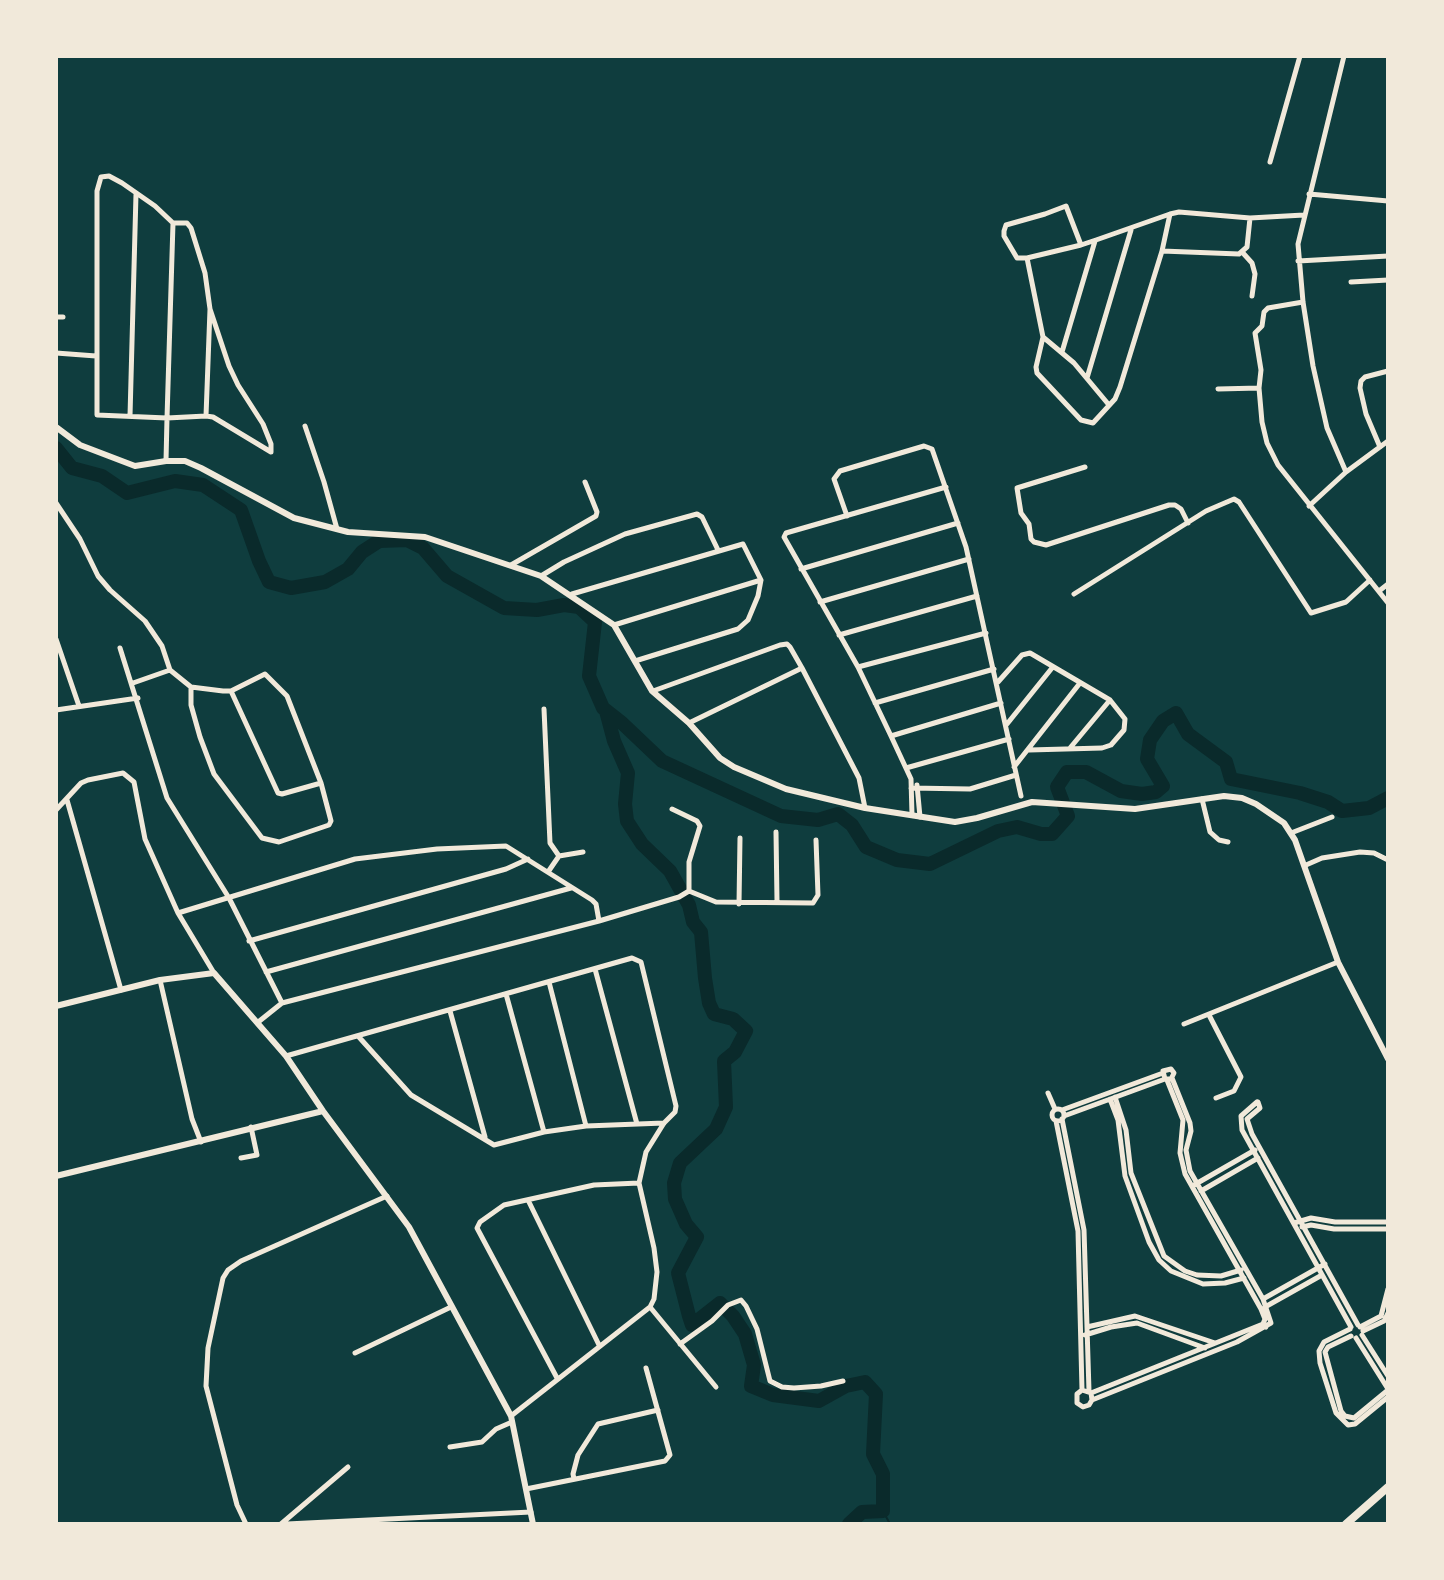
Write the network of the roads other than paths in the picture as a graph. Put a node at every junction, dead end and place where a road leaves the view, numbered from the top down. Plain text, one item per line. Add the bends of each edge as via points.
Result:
1 (1300, 56) edge
2 (1344, 56) edge
3 (1270, 162) dead end
4 (136, 194) junction
5 (1309, 194) junction
6 (1388, 201) edge
7 (1170, 214) junction
8 (1304, 215) junction
9 (1250, 218) junction
10 (173, 223) junction
11 (1132, 229) junction
12 (1096, 240) junction
13 (1081, 245) junction
14 (1162, 251) junction
15 (1243, 253) junction
16 (1388, 256) edge
17 (1027, 258) junction
18 (1298, 261) junction
19 (1388, 280) edge
20 (1351, 282) dead end
21 (1252, 296) dead end
22 (1303, 302) junction
23 (210, 309) junction
24 (1043, 337) junction
25 (1062, 352) junction
26 (56, 353) edge
27 (96, 356) junction
28 (1388, 371) edge
29 (1087, 378) junction
30 (1259, 388) junction
31 (1218, 389) dead end
32 (1109, 405) junction
33 (130, 416) junction
34 (206, 416) junction
35 (167, 418) junction
36 (305, 426) dead end
37 (56, 427) edge
38 (1388, 441) edge
39 (1380, 447) junction
40 (166, 461) junction
41 (1085, 467) dead end
42 (1346, 472) junction
43 (585, 482) dead end
44 (946, 487) junction
45 (56, 503) edge
46 (1309, 506) junction
47 (847, 516) junction
48 (958, 523) junction
49 (1188, 523) junction
50 (337, 529) junction
51 (718, 550) junction
52 (969, 559) junction
53 (510, 566) junction
54 (801, 569) junction
55 (541, 576) junction
56 (761, 580) junction
57 (1370, 580) junction
58 (1388, 584) edge
59 (1379, 591) junction
60 (572, 594) junction
61 (1074, 594) dead end
62 (977, 596) junction
63 (820, 602) junction
64 (1388, 603) edge
65 (614, 625) junction
66 (986, 633) junction
67 (839, 635) junction
68 (56, 639) edge
69 (120, 648) dead end
70 (634, 661) junction
71 (858, 667) junction
72 (802, 668) junction
73 (1052, 668) junction
74 (994, 669) junction
75 (170, 670) junction
76 (132, 683) junction
77 (997, 683) junction
78 (1080, 683) junction
79 (191, 687) junction
80 (231, 691) junction
81 (652, 691) junction
82 (138, 698) junction
83 (1110, 700) junction
84 (875, 703) junction
85 (1001, 703) junction
86 (79, 706) junction
87 (544, 709) dead end
88 (56, 710) edge
89 (689, 723) junction
90 (1006, 725) junction
91 (891, 736) junction
92 (1009, 739) junction
93 (1070, 749) junction
94 (1029, 750) junction
95 (906, 768) junction
96 (1015, 771) junction
97 (911, 779) junction
98 (321, 783) junction
99 (919, 787) junction
100 (911, 788) junction
101 (1021, 796) dead end
102 (1202, 798) junction
103 (67, 800) junction
104 (865, 808) junction
105 (672, 809) dead end
106 (56, 810) edge
107 (916, 816) junction
108 (1332, 817) dead end
109 (776, 832) dead end
110 (1291, 833) junction
111 (740, 838) dead end
112 (816, 840) dead end
113 (1228, 842) dead end
114 (583, 852) dead end
115 (559, 856) junction
116 (528, 859) junction
117 (1388, 860) edge
118 (1306, 865) junction
119 (548, 872) junction
120 (572, 887) junction
121 (684, 894) junction
122 (229, 898) junction
123 (777, 901) junction
124 (739, 904) junction
125 (178, 913) junction
126 (599, 921) junction
127 (249, 941) junction
128 (1338, 962) junction
129 (595, 969) junction
130 (266, 972) junction
131 (214, 973) junction
132 (160, 980) junction
133 (549, 982) junction
134 (121, 990) junction
135 (506, 994) junction
136 (282, 1003) junction
137 (56, 1006) edge
138 (450, 1011) junction
139 (1209, 1015) junction
140 (257, 1023) junction
141 (1184, 1024) dead end
142 (358, 1036) junction
143 (286, 1056) junction
144 (1388, 1059) edge
145 (1134, 1088) junction
146 (1048, 1093) dead end
147 (1112, 1098) junction
148 (1216, 1098) dead end
149 (323, 1111) junction
150 (1060, 1115) junction
151 (664, 1123) junction
152 (637, 1124) junction
153 (586, 1126) junction
154 (251, 1127) junction
155 (544, 1132) junction
156 (486, 1138) junction
157 (201, 1142) junction
158 (1256, 1150) junction
159 (1261, 1157) junction
160 (241, 1158) dead end
161 (1239, 1160) junction
162 (1243, 1167) junction
163 (1215, 1173) junction
164 (56, 1176) edge
165 (1219, 1181) junction
166 (639, 1183) junction
167 (1195, 1185) junction
168 (1199, 1192) junction
169 (388, 1196) junction
170 (1289, 1199) junction
171 (528, 1200) junction
172 (1282, 1203) junction
173 (1388, 1222) edge
174 (1327, 1224) junction
175 (1301, 1225) junction
176 (1388, 1229) edge
177 (1325, 1264) junction
178 (1317, 1268) junction
179 (1242, 1270) junction
180 (1329, 1271) junction
181 (1183, 1274) junction
182 (1250, 1275) junction
183 (1321, 1275) junction
184 (1300, 1278) junction
185 (1243, 1279) junction
186 (1304, 1285) junction
187 (1280, 1289) junction
188 (1388, 1289) edge
189 (1284, 1296) junction
190 (1387, 1302) edge
191 (1262, 1304) junction
192 (451, 1307) junction
193 (650, 1307) junction
194 (1384, 1317) edge
195 (1357, 1331) junction
196 (1084, 1332) junction
197 (1178, 1335) junction
198 (1236, 1339) junction
199 (680, 1344) junction
200 (1216, 1344) junction
201 (599, 1345) junction
202 (1208, 1349) junction
203 (355, 1353) dead end
204 (646, 1368) dead end
205 (1140, 1373) junction
206 (1388, 1376) edge
207 (557, 1378) junction
208 (1142, 1380) junction
209 (843, 1381) dead end
210 (716, 1387) dead end
211 (1388, 1390) edge
212 (1089, 1394) junction
213 (1388, 1397) edge
214 (658, 1410) junction
215 (1369, 1410) junction
216 (511, 1419) junction
217 (450, 1447) dead end
218 (348, 1467) dead end
219 (574, 1479) junction
220 (1388, 1487) edge
221 (526, 1489) junction
222 (531, 1512) junction
223 (462, 1516) junction
224 (397, 1521) edge
225 (246, 1524) edge
226 (284, 1524) edge
227 (463, 1524) edge
228 (533, 1524) edge
229 (1346, 1524) edge

1 - 3 street
2 - 5 street
4 - 10 street
4 - 27 street via 109,176 98,183
4 - 33 street
5 - 6 street
5 - 8 street
7 - 9 street
7 - 11 street
7 - 14 street
8 - 9 street
8 - 18 street
9 - 15 street
10 - 23 street via 191,228
10 - 35 street
11 - 12 street
11 - 29 street
12 - 13 street
12 - 25 street
13 - 17 street
13 - 17 street via 1066,206 1006,225 1004,236 1017,258
14 - 15 street
14 - 32 street via 1120,387
15 - 21 street via 1255,274
16 - 18 street
17 - 24 street
18 - 22 street
19 - 20 street
22 - 30 street via 1264,312 1254,337
22 - 42 street via 1327,428
23 - 34 street
23 - 34 street via 229,366 263,424 271,452
24 - 25 street
24 - 32 street via 1037,373 1081,420 1093,423
25 - 29 street
26 - 27 street
27 - 33 street via 95,413
28 - 39 street via 1365,377 1360,388
29 - 32 street
30 - 31 street
30 - 46 street via 1267,443
33 - 35 street
34 - 35 street
35 - 40 street
36 - 50 street
37 - 40 street via 80,445 135,466
38 - 39 street
39 - 42 street
40 - 50 street via 185,461 294,518
41 - 49 street via 1017,488 1034,542 1046,545 1169,505 1181,509
42 - 46 street
43 - 53 street via 596,516
44 - 47 street
44 - 47 street via 932,449 910,450 836,475
44 - 48 street
45 - 75 street via 98,576 145,621
46 - 57 street
47 - 54 street via 786,533
48 - 52 street
48 - 54 street
49 - 57 street via 1228,500 1239,502 1313,614 1355,596
49 - 61 street
50 - 53 street via 425,537
51 - 55 street via 697,514 625,534
51 - 56 street via 743,544
51 - 60 street
52 - 62 street
52 - 63 street
53 - 55 street
54 - 63 street
55 - 60 street
56 - 65 street
56 - 70 street via 748,620 738,629
57 - 59 street
58 - 59 street
59 - 64 street
60 - 65 street
62 - 66 street
62 - 67 street
63 - 67 street
65 - 70 street
66 - 71 street
66 - 74 street
67 - 71 street
68 - 86 street
69 - 76 street
70 - 81 street
71 - 84 street
72 - 81 street via 790,647 780,645
72 - 89 street
72 - 104 street via 859,778
73 - 77 street via 1026,653
73 - 78 street
73 - 90 street
74 - 77 street
74 - 84 street
75 - 76 street
75 - 79 street
76 - 82 street
77 - 85 street
78 - 83 street
78 - 94 street
79 - 80 street
79 - 98 street via 191,705 214,774 262,838 279,842 329,825
80 - 98 street via 278,793
80 - 98 street via 260,675 270,677 287,696
81 - 89 street
82 - 86 street
82 - 122 street via 167,798
83 - 93 street
83 - 93 street via 1125,719 1124,730 1111,745
84 - 91 street
85 - 90 street
85 - 91 street
86 - 88 street
87 - 115 street via 550,843
89 - 104 street via 734,767 786,789
90 - 92 street
91 - 95 street
92 - 95 street
92 - 96 street
93 - 94 street
94 - 96 street
95 - 97 street
96 - 99 street via 970,789
96 - 101 street
97 - 99 street
97 - 100 street
99 - 100 street
99 - 107 street
100 - 107 street
102 - 107 street via 1135,809 1024,803 955,822
102 - 110 street via 1242,798 1271,813
102 - 113 street via 1210,832
103 - 106 street
103 - 125 street via 88,780 123,773 134,782 145,839
103 - 134 street
104 - 107 street
105 - 121 street via 700,824
108 - 110 street
109 - 123 street
110 - 118 street
111 - 124 street
112 - 123 street via 816,900
114 - 115 street
115 - 119 street
116 - 119 street
116 - 122 street via 506,846 355,859
116 - 127 street
117 - 118 street via 1360,852
118 - 128 street
119 - 120 street
120 - 126 street via 596,904
120 - 130 street
121 - 124 street
121 - 126 street
122 - 125 street
122 - 127 street
123 - 124 street
125 - 131 street
126 - 136 street
127 - 130 street
128 - 139 street
128 - 144 street
129 - 133 street
129 - 151 street via 638,959 676,1106
129 - 152 street
130 - 136 street
131 - 132 street
131 - 140 street
132 - 134 street
132 - 157 street
133 - 135 street
133 - 153 street
134 - 137 street
135 - 138 street
135 - 155 street
136 - 140 street
138 - 142 street
138 - 156 street
139 - 141 street
139 - 148 street via 1241,1077 1234,1091
140 - 143 street
142 - 143 street
142 - 156 street via 411,1095
143 - 149 street
145 - 147 street
145 - 150 street
145 - 167 street via 1167,1078 1186,1119 1183,1150
146 - 150 street
147 - 150 street
147 - 181 street via 1121,1119 1128,1175 1152,1241 1168,1265
149 - 154 street
149 - 169 street
150 - 196 street via 1081,1231
151 - 152 street
151 - 166 street via 646,1152
152 - 153 street
153 - 155 street
154 - 157 street
154 - 160 street via 257,1155
155 - 156 street via 494,1145
157 - 164 street
158 - 158 street via 1247,1119 1260,1108 1257,1102 1240,1122
158 - 159 street
158 - 161 street
159 - 162 street
159 - 170 street
159 - 172 street
161 - 162 street
161 - 163 street
162 - 165 street
163 - 165 street
163 - 167 street
165 - 168 street
166 - 171 street via 594,1185
166 - 193 street via 657,1272
167 - 168 street
168 - 179 street
169 - 192 street
169 - 225 street via 241,1261 223,1278 206,1386
170 - 172 street
170 - 175 street
171 - 201 street
171 - 207 street via 504,1205 477,1228
172 - 175 street
173 - 174 street
174 - 175 street
174 - 176 street
175 - 177 street
175 - 178 street
177 - 178 street
177 - 180 street
178 - 183 street
178 - 184 street
179 - 181 street
179 - 182 street
179 - 185 street
180 - 183 street
180 - 195 street
181 - 185 street via 1213,1284
182 - 185 street
182 - 191 street
183 - 186 street
183 - 195 street
184 - 186 street
184 - 187 street
185 - 191 street
186 - 189 street
187 - 189 street
187 - 191 street
188 - 190 street
189 - 191 street
190 - 194 street
191 - 198 street via 1265,1326
192 - 203 street
192 - 216 street
193 - 199 street
193 - 201 street
194 - 195 street
195 - 206 street
195 - 211 street
195 - 215 street via 1324,1342 1322,1351 1336,1413 1348,1425
196 - 197 street via 1129,1320
196 - 212 street
197 - 200 street
197 - 202 street
198 - 200 street
198 - 202 street
199 - 209 street via 741,1300 757,1329 773,1384 794,1388
199 - 210 street
200 - 202 street
201 - 207 street
202 - 205 street
202 - 208 street
204 - 214 street
205 - 208 street
205 - 212 street
207 - 216 street
208 - 212 street
211 - 215 street
213 - 215 street
214 - 219 street via 598,1424 578,1455
214 - 219 street via 670,1455 665,1461
216 - 217 street via 482,1442
216 - 221 street
218 - 226 street
219 - 221 street
220 - 229 main road
221 - 222 street
222 - 223 street
222 - 228 street
223 - 224 street
223 - 227 street
224 - 226 street

